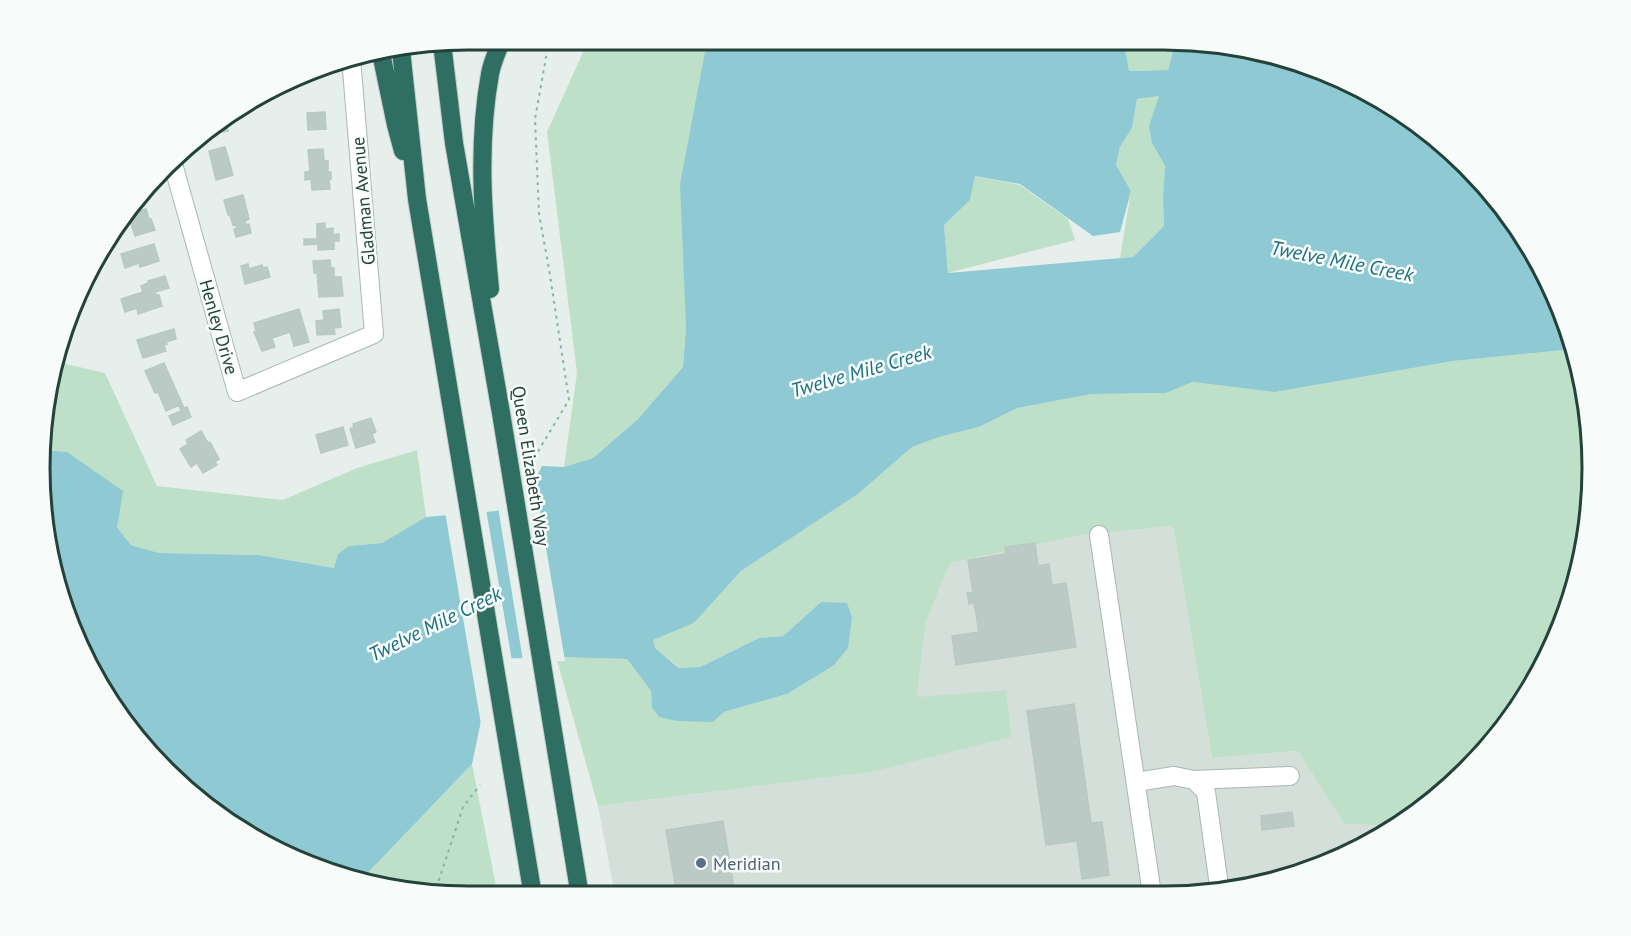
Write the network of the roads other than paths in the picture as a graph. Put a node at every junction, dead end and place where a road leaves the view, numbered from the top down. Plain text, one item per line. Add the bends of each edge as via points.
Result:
1 (443, 50) edge
2 (498, 50) edge
3 (402, 55) edge
4 (382, 59) edge
5 (352, 66) edge
6 (172, 172) edge
7 (417, 199) junction
8 (365, 338) joint
9 (501, 413) junction
10 (1099, 536) dead end
11 (1290, 776) dead end
12 (1194, 780) junction
13 (1136, 782) junction
14 (1219, 883) edge
15 (531, 886) edge
16 (578, 886) edge
17 (1151, 886) edge

1 - 9 highway, Queen Elizabeth Way via 454,144
2 - 9 highway via 490,72 482,139 482,200
3 - 7 highway
4 - 7 highway
5 - 8 street, Gladman Avenue via 374,334
6 - 8 street, Henley Drive via 237,392
7 - 15 highway
9 - 16 highway, Queen Elizabeth Way
10 - 13 street
11 - 12 street
12 - 13 street via 1174,776
12 - 14 street via 1206,792
13 - 17 street

